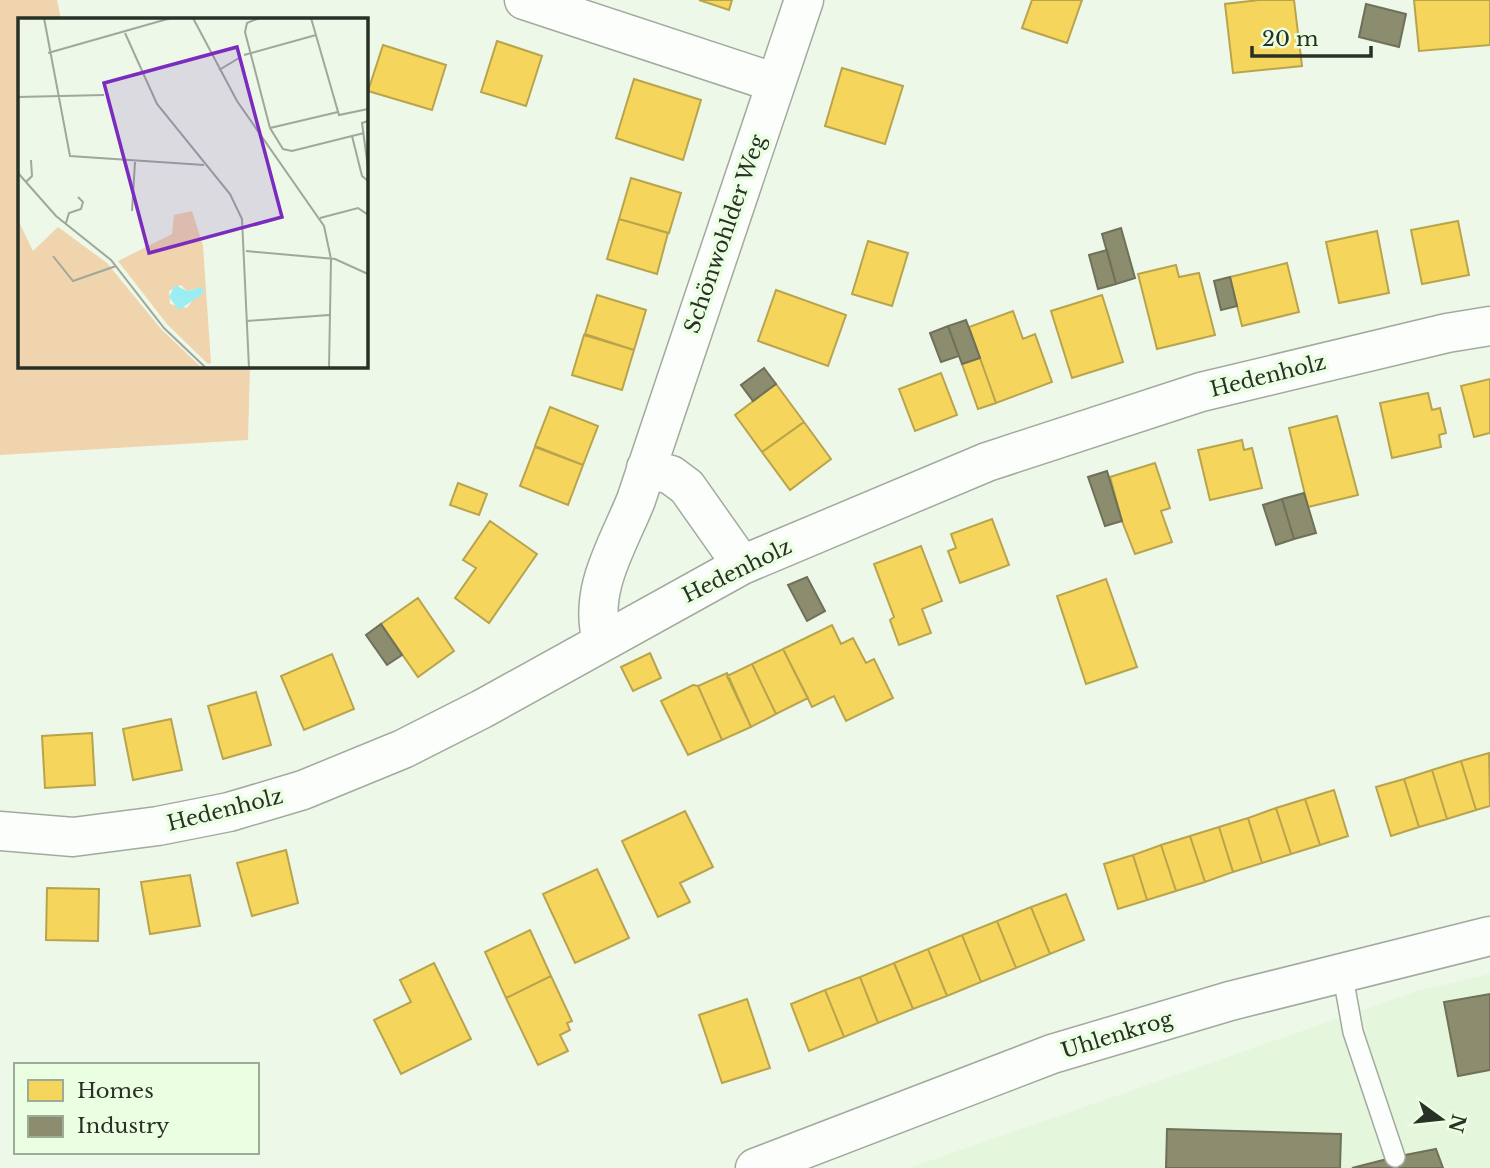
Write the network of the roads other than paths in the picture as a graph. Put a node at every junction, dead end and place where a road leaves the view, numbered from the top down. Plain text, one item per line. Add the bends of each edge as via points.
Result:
1 (524, 0) edge
2 (804, 0) edge
3 (776, 83) junction
4 (1490, 326) edge
5 (646, 468) junction
6 (742, 565) junction
7 (602, 641) junction
8 (0, 831) edge
9 (1490, 936) edge
10 (1342, 971) junction
11 (1395, 1157) dead end
12 (755, 1168) edge

1 - 3 street
2 - 3 street, Schönwohlder Weg
3 - 5 street, Schönwohlder Weg
4 - 6 street, Hedenholz via 1447,332 1201,392 987,462
5 - 6 street via 671,475 687,487
5 - 7 street, Schönwohlder Weg via 597,598
6 - 7 street, Hedenholz
7 - 8 street, Hedenholz via 412,744 303,790 229,812 158,826 74,837
9 - 10 street, Uhlenkrog
10 - 11 lane via 1353,1032
10 - 12 street, Uhlenkrog via 1052,1054

